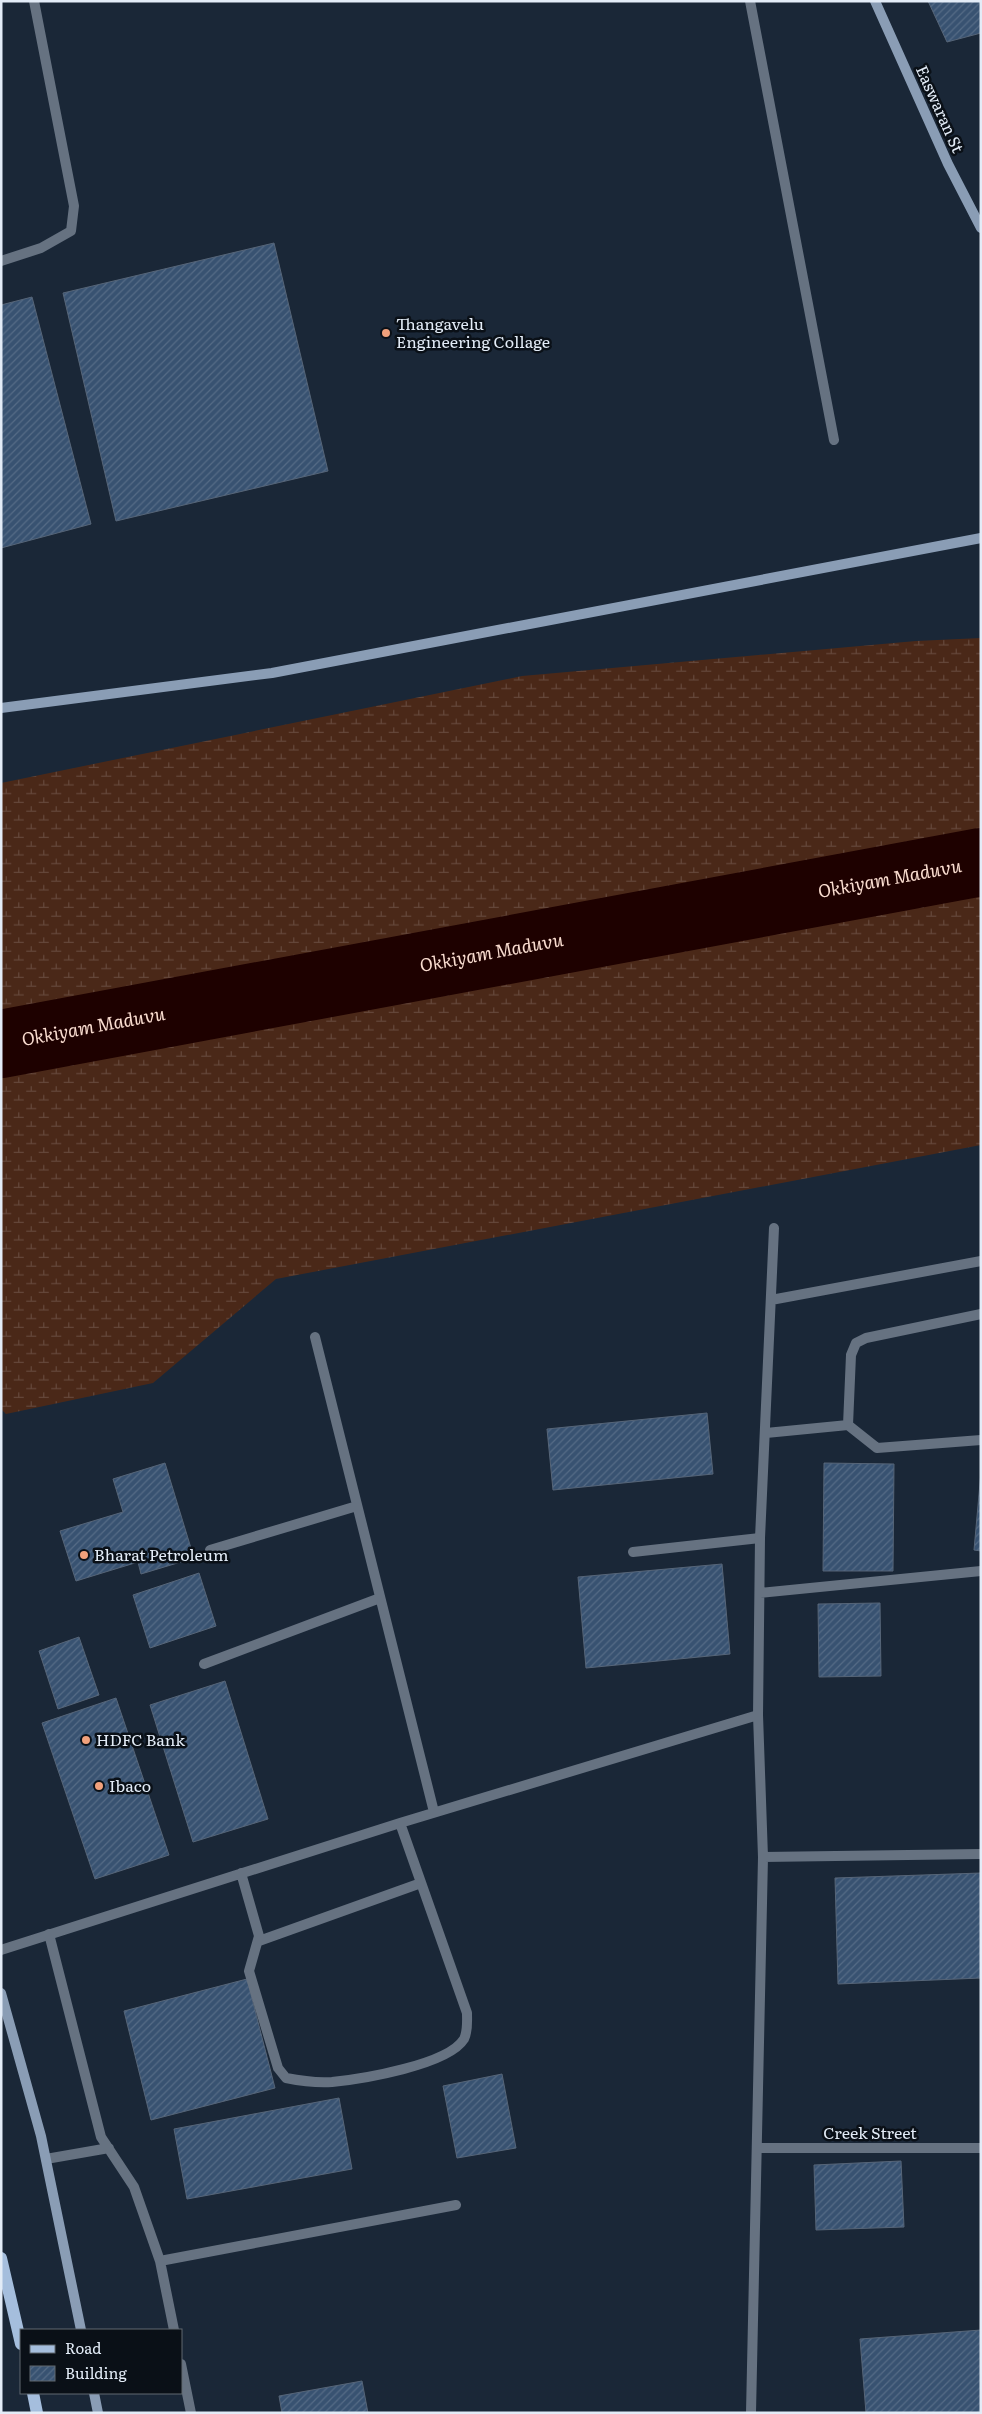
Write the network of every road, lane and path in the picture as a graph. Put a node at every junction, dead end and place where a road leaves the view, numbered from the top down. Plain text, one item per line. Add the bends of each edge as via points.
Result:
1 (34, 1) edge
2 (750, 1) edge
3 (875, 1) edge
4 (981, 228) edge
5 (1, 261) edge
6 (834, 440) dead end
7 (981, 538) edge
8 (1, 708) edge
9 (774, 1228) dead end
10 (981, 1261) edge
11 (772, 1300) junction
12 (981, 1314) edge
13 (315, 1337) dead end
14 (848, 1425) junction
15 (766, 1433) junction
16 (981, 1440) edge
17 (357, 1506) junction
18 (760, 1538) junction
19 (210, 1550) dead end
20 (633, 1552) dead end
21 (981, 1572) edge
22 (760, 1593) junction
23 (380, 1598) junction
24 (204, 1664) dead end
25 (758, 1714) junction
26 (434, 1812) junction
27 (400, 1822) junction
28 (981, 1854) edge
29 (763, 1857) junction
30 (241, 1873) junction
31 (421, 1883) junction
32 (49, 1934) junction
33 (259, 1941) junction
34 (1, 1950) edge
35 (1, 1993) edge
36 (109, 2148) junction
37 (758, 2148) junction
38 (981, 2148) edge
39 (46, 2159) junction
40 (456, 2205) dead end
41 (1, 2258) edge
42 (160, 2260) junction
43 (81, 2329) edge
44 (174, 2329) edge
45 (20, 2340) edge
46 (182, 2369) edge
47 (33, 2394) edge
48 (94, 2394) edge
49 (37, 2413) edge
50 (98, 2413) edge
51 (191, 2413) edge
52 (751, 2413) edge

1 - 5 street via 74,206 71,231 40,248
2 - 6 street
3 - 4 street, Easwaran St via 948,164
7 - 8 street via 272,673
9 - 11 street
10 - 11 street
11 - 15 street
12 - 14 street via 866,1338 856,1343 851,1355
13 - 17 street
14 - 15 street
14 - 16 street via 878,1448
15 - 18 street
17 - 19 street
17 - 23 street
18 - 20 street
18 - 22 street
21 - 22 street
22 - 25 street
23 - 24 street
23 - 26 street
25 - 26 street
25 - 29 street
26 - 27 street
27 - 30 street
27 - 31 street
28 - 29 street
29 - 37 street
30 - 32 street
30 - 33 street
31 - 33 street
31 - 33 street via 467,2013 468,2028 463,2040 444,2055 421,2066 332,2082 286,2078 278,2068 249,1971
32 - 34 street
32 - 36 street via 95,2116 101,2137
35 - 39 street
36 - 39 street
36 - 42 street via 134,2187
37 - 38 street, Creek Street
37 - 52 street
39 - 43 street
40 - 42 street
41 - 45 main road
42 - 44 street
46 - 51 street
47 - 49 main road
48 - 50 street

